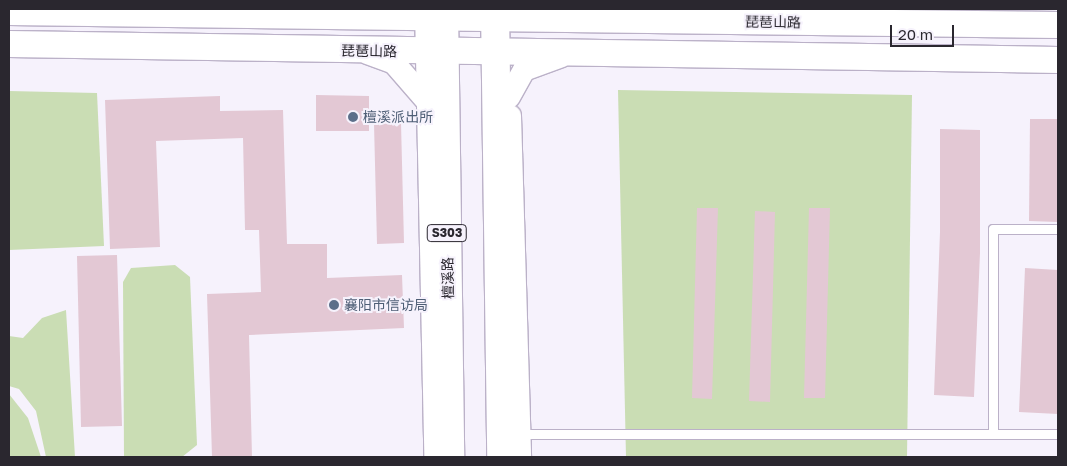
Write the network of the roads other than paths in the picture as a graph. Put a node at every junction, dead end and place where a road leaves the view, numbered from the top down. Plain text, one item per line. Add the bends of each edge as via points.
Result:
1 (74, 11) edge
2 (9, 12) edge
3 (369, 13) edge
4 (435, 13) edge
5 (502, 14) edge
6 (565, 14) edge
7 (865, 16) edge
8 (1058, 25) edge
9 (9, 44) edge
10 (361, 51) junction
11 (436, 52) junction
12 (502, 53) junction
13 (571, 54) junction
14 (1058, 60) edge
15 (509, 97) junction
16 (428, 101) junction
17 (1058, 229) edge
18 (993, 434) junction
19 (1058, 434) edge
20 (507, 442) edge
21 (435, 457) edge
22 (450, 457) edge
23 (520, 457) edge

1 - 2 main road, 琵琶山路
1 - 3 main road, 琵琶山路
3 - 4 main road, 琵琶山路
4 - 5 main road, 琵琶山路
4 - 11 main road, 檀溪路 / S303
5 - 6 main road, 琵琶山路
5 - 12 main road
6 - 7 main road, 琵琶山路
7 - 8 main road, 琵琶山路
9 - 10 main road, 琵琶山路
10 - 11 main road, 琵琶山路
10 - 16 street via 394,63
11 - 12 main road, 琵琶山路
11 - 16 street
11 - 22 main road, 檀溪路 / S303
12 - 13 main road, 琵琶山路
12 - 15 street
12 - 20 main road
13 - 14 main road, 琵琶山路
13 - 15 street via 524,70
15 - 20 street
16 - 21 street
17 - 18 lane via 993,229
18 - 19 lane
18 - 20 lane
20 - 23 street

